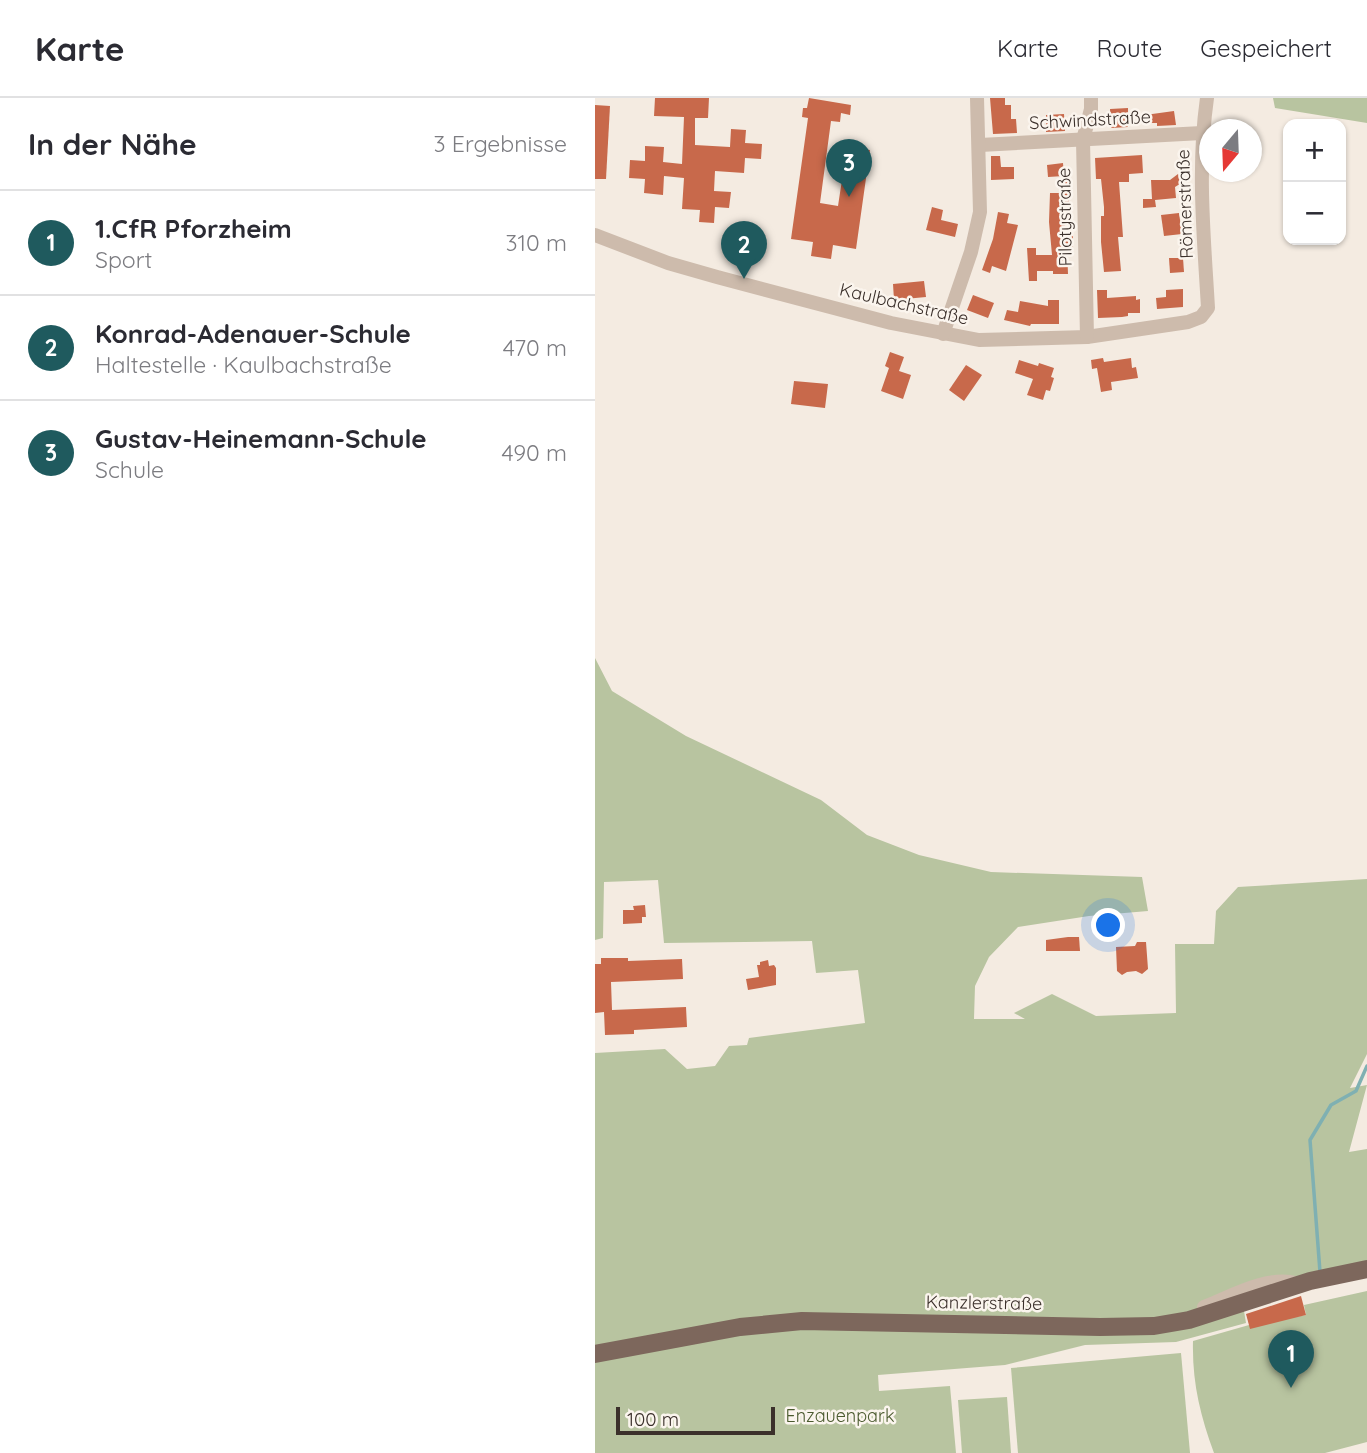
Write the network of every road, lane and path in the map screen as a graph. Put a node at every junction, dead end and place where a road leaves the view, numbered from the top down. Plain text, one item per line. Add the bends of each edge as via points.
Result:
1 (977, 98) edge
2 (1091, 98) edge
3 (1207, 98) edge
4 (1204, 119) edge
5 (1199, 133) edge
6 (1083, 140) junction
7 (980, 145) junction
8 (1202, 182) edge
9 (595, 235) edge
10 (1208, 308) joint
11 (943, 334) junction
12 (1087, 337) junction
13 (1367, 1269) edge
14 (1300, 1284) junction
15 (1204, 1307) dead end
16 (595, 1354) edge

1 - 7 street
2 - 6 street, Pilotystraße
3 - 4 street, Römerstraße
5 - 6 street, Schwindstraße
6 - 7 street, Schwindstraße
6 - 12 street, Pilotystraße
7 - 11 street via 977,234
8 - 10 street, Römerstraße
9 - 11 street, Kaulbachstraße via 717,277
10 - 12 street, Kaulbachstraße via 1188,322
11 - 12 street, Kaulbachstraße via 979,340
13 - 14 main road, Kanzlerstraße
14 - 15 street via 1268,1283
14 - 16 main road, Kanzlerstraße via 1206,1315 1154,1326 802,1321 740,1326

